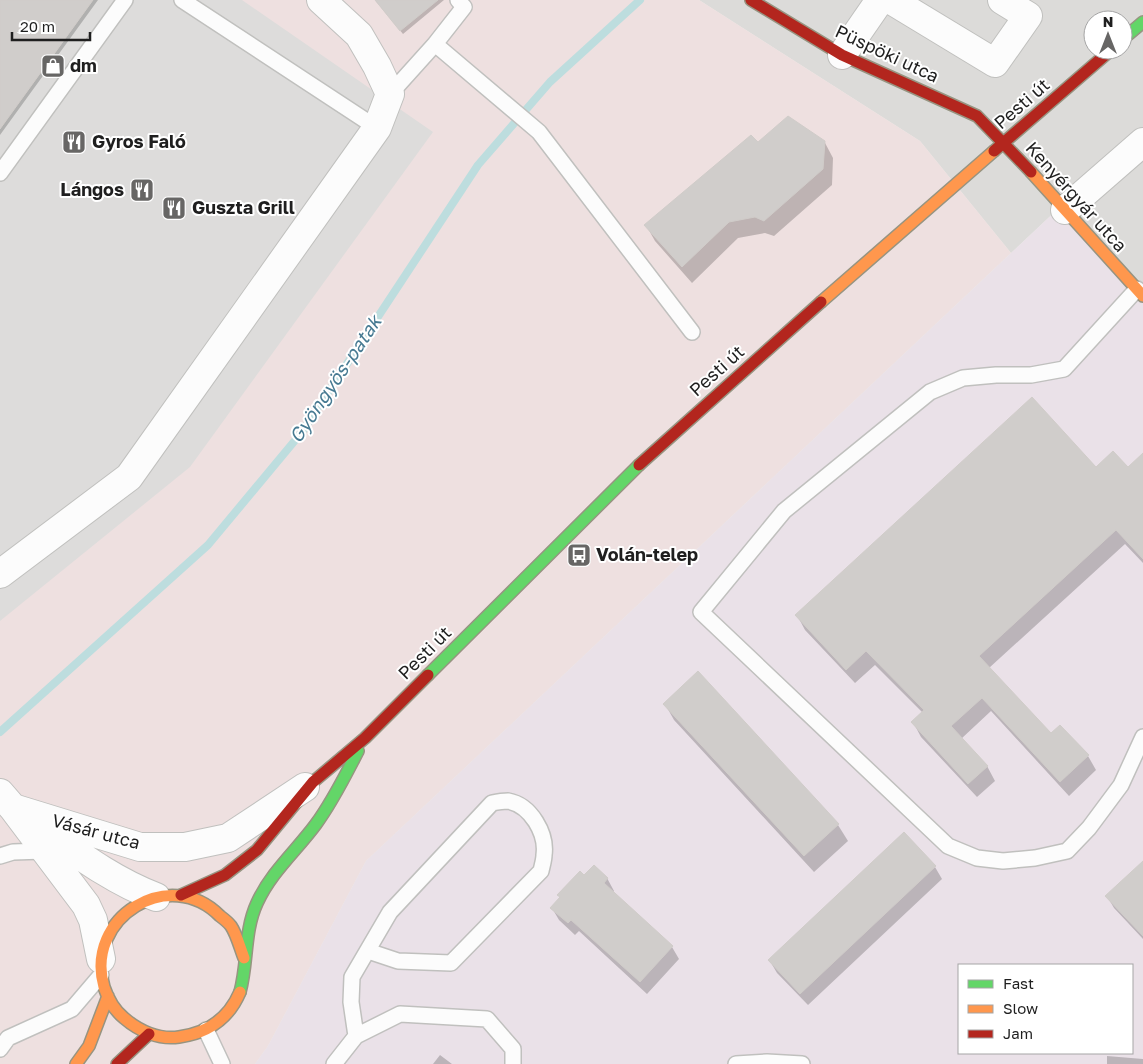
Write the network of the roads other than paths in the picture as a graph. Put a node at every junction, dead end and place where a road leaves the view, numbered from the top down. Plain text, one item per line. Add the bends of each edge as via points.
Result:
1 (124, 0) edge
2 (182, 0) edge
3 (321, 0) edge
4 (458, 0) edge
5 (752, 0) edge
6 (880, 0) edge
7 (891, 0) edge
8 (1002, 0) edge
9 (1143, 22) edge
10 (1133, 30) edge
11 (435, 44) junction
12 (842, 55) junction
13 (1100, 60) edge
14 (390, 94) junction
15 (377, 128) junction
16 (1143, 142) edge
17 (1003, 144) junction
18 (0, 173) edge
19 (1065, 210) junction
20 (1140, 292) edge
21 (692, 332) dead end
22 (0, 574) edge
23 (1143, 737) edge
24 (365, 738) junction
25 (313, 782) junction
26 (5, 799) edge
27 (44, 851) junction
28 (0, 856) edge
29 (168, 896) junction
30 (368, 951) junction
31 (244, 958) junction
32 (101, 967) junction
33 (108, 996) junction
34 (206, 1030) junction
35 (148, 1034) junction
36 (356, 1036) junction
37 (3, 1038) edge
38 (76, 1064) edge
39 (117, 1064) edge
40 (222, 1064) edge
41 (334, 1064) edge
42 (513, 1064) edge
43 (736, 1064) edge
44 (802, 1064) edge

1 - 18 lane
2 - 15 lane
3 - 14 street via 359,35
4 - 11 lane via 464,8
5 - 12 main road, Püspöki utca
6 - 12 street
7 - 8 street via 995,63 1028,16
9 - 10 main road
11 - 14 lane
11 - 21 lane via 539,132
12 - 17 main road, Püspöki utca via 977,116
13 - 17 main road, Pesti út
14 - 15 street
15 - 22 street via 129,477
16 - 19 street
17 - 19 main road, Kenyérgyár utca
17 - 24 main road, Pesti út via 653,451
19 - 20 main road, Kenyérgyár utca
20 - 23 lane via 1064,369 1031,375 963,378 930,392 784,511 702,612 948,846 977,858 1003,861 1066,851 1089,828 1121,785
24 - 25 main road, Pesti út
24 - 31 main road, Pesti út via 324,811 265,886 250,920
25 - 26 street, Vásár utca via 228,838 185,847 140,847
25 - 29 main road, Pesti út via 257,850 226,875
26 - 27 street, Vásár utca
26 - 29 street, Vásár utca via 106,873 132,888
27 - 28 lane via 13,852
27 - 32 street, Vásár utca via 86,905 93,920
29 - 31 main road, Pesti út via 206,902 227,919 241,944
29 - 32 main road, Pesti út via 133,907 123,915 105,942
30 - 30 lane via 390,912 492,803 508,801 520,805 530,814 543,839 545,854 541,871 450,963 398,961
30 - 36 lane via 352,977 351,1002
31 - 34 main road, Pesti út via 243,980 236,1000 229,1012
32 - 33 main road, Pesti út
32 - 37 lane via 72,1008
33 - 35 main road, Pesti út via 124,1019
33 - 38 main road via 89,1046
34 - 35 main road, Pesti út via 178,1038
34 - 40 lane
35 - 39 main road
36 - 41 lane
36 - 42 lane via 400,1014 487,1019 513,1049
43 - 44 lane

